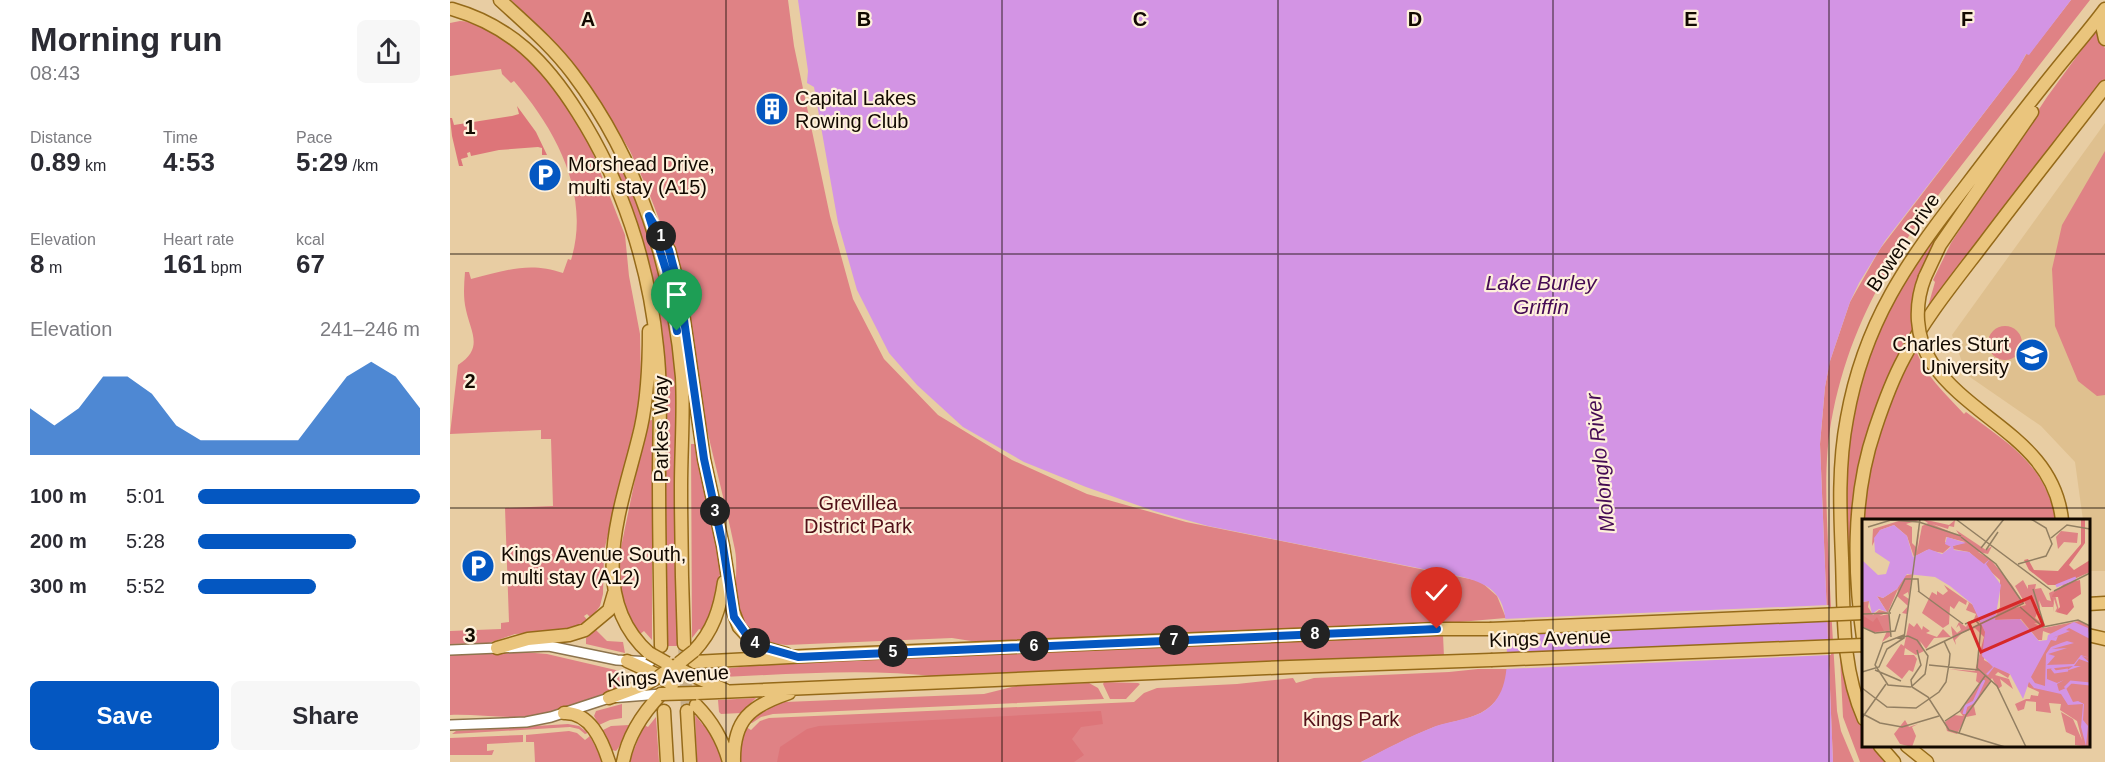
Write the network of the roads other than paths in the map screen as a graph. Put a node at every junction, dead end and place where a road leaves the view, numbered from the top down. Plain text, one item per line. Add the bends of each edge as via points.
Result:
1 (464, 0) edge
2 (500, 0) edge
3 (2105, 9) edge
4 (451, 10) edge
5 (2105, 22) edge
6 (2085, 37) junction
7 (2105, 39) edge
8 (2105, 87) edge
9 (649, 216) junction
10 (650, 296) junction
11 (2062, 519) edge
12 (727, 566) junction
13 (614, 592) junction
14 (2105, 603) edge
15 (2090, 604) edge
16 (1862, 613) edge
17 (2105, 634) edge
18 (1862, 635) edge
19 (2090, 635) edge
20 (2090, 635) edge
21 (2105, 639) edge
22 (1862, 645) edge
23 (661, 646) dead end
24 (497, 648) junction
25 (450, 650) edge
26 (798, 657) junction
27 (627, 661) joint
28 (692, 663) junction
29 (673, 664) junction
30 (653, 680) junction
31 (672, 685) junction
32 (801, 689) junction
33 (729, 692) junction
34 (609, 698) joint
35 (690, 700) junction
36 (664, 711) tunnel mouth
37 (564, 713) junction
38 (1862, 715) edge
39 (450, 719) edge
40 (470, 724) junction
41 (450, 725) edge
42 (1881, 747) edge
43 (1908, 747) edge
44 (609, 762) edge
45 (623, 762) edge
46 (667, 762) edge
47 (690, 762) edge
48 (729, 762) edge
49 (734, 762) edge
50 (1894, 762) edge
51 (1927, 762) edge

1 - 4 main road
2 - 9 main road via 553,50 582,86 615,142
3 - 6 main road, Bowen Drive
4 - 10 main road via 482,19 511,36 565,93 616,186
5 - 7 main road
6 - 11 main road, bridge via 1940,245 1918,301 1917,318 1922,343 1951,387 2034,455 2053,484
6 - 38 main road, Bowen Drive via 1914,254 1884,305 1861,363 1844,436 1840,495 1849,675
8 - 18 main road via 1937,306 1904,357 1890,388 1871,443 1859,509 1856,552
9 - 12 main road via 669,250 680,292 704,459
9 - 28 main road, Parkes Way via 666,270 682,378 681,556
10 - 13 main road via 647,392 612,554
10 - 23 main road, Parkes Way via 660,379
12 - 26 main road via 732,611 745,634 765,648
12 - 28 main road via 719,610
13 - 24 main road via 609,610 585,630
13 - 30 main road
14 - 15 main road
16 - 26 main road, Kings Avenue, bridge
17 - 19 main road
20 - 21 main road
22 - 32 main road, Kings Avenue, bridge
24 - 25 street, Kings Avenue
24 - 27 street, Kings Avenue via 557,647
26 - 28 main road, Kings Avenue
27 - 30 main road
28 - 29 main road, bridge
28 - 29 main road, bridge
28 - 31 main road
28 - 33 main road
29 - 30 main road, bridge
29 - 30 main road, bridge
30 - 31 main road, bridge
30 - 34 main road
30 - 35 main road, Kings Avenue, bridge
30 - 45 main road
31 - 35 main road, bridge
32 - 33 main road, Kings Avenue
32 - 49 main road via 762,703 748,715 736,734
33 - 35 main road, Kings Avenue
34 - 37 street, Kings Avenue
35 - 47 main road
35 - 48 main road via 714,726
36 - 46 main road
37 - 40 street, Kings Avenue via 526,722
37 - 44 main road via 588,721
39 - 40 street
40 - 41 street, Kings Avenue
42 - 50 main road
43 - 51 main road

